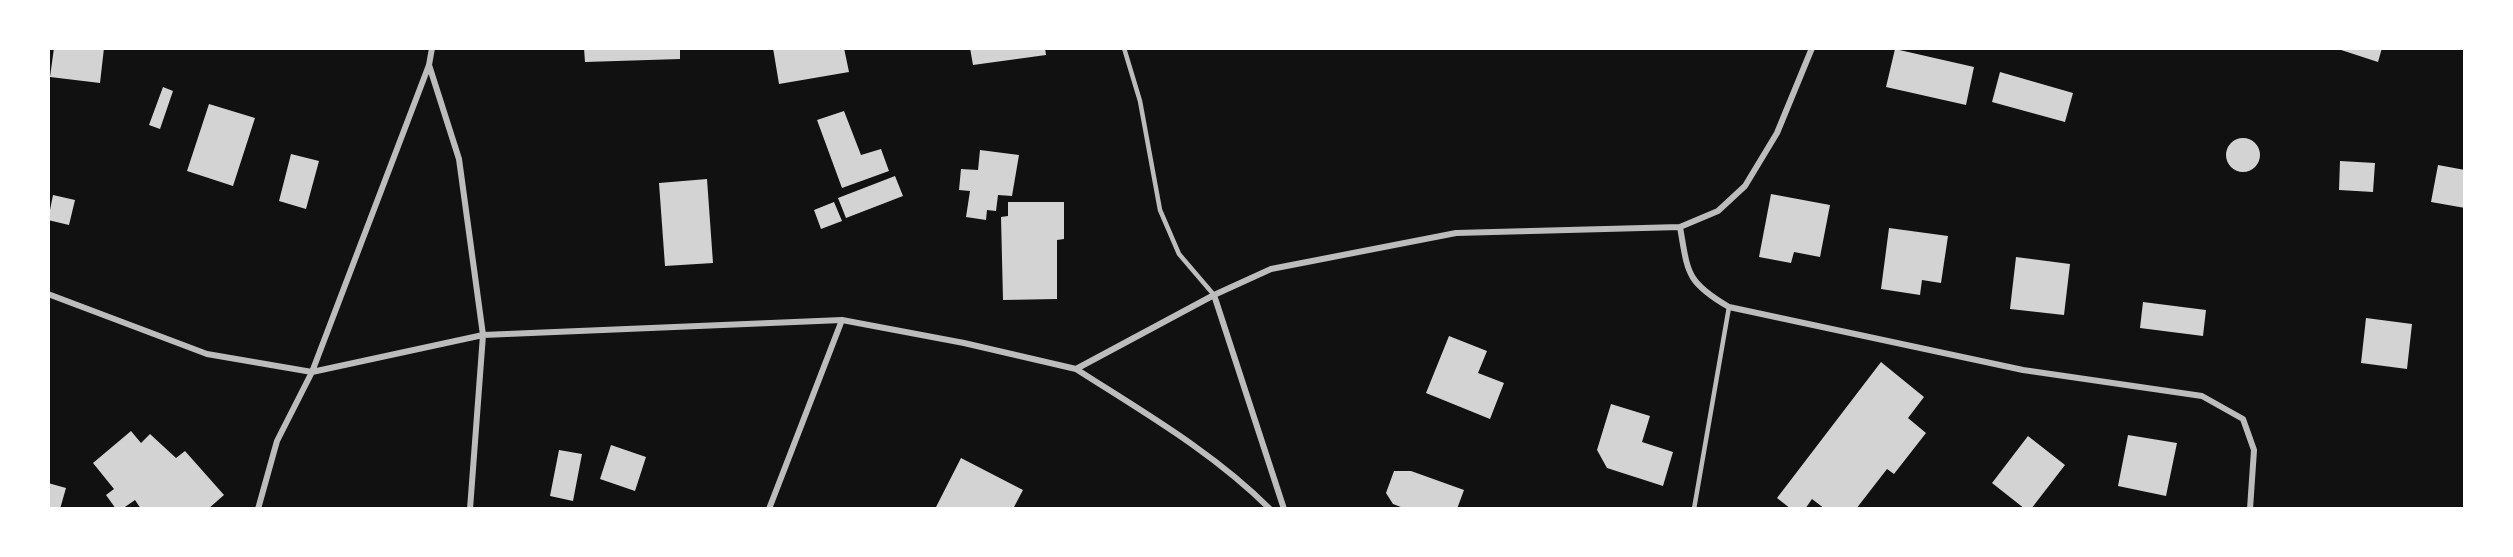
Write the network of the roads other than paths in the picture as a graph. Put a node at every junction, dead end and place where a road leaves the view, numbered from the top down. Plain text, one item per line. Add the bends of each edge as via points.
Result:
1 (432, 48) edge
2 (1124, 48) edge
3 (1812, 48) edge
4 (429, 64) junction
5 (1680, 227) junction
6 (48, 294) edge
7 (1214, 295) junction
8 (1729, 307) junction
9 (842, 320) junction
10 (483, 336) junction
11 (1076, 369) junction
12 (312, 372) junction
13 (258, 509) edge
14 (470, 509) edge
15 (769, 509) edge
16 (1270, 509) edge
17 (1284, 509) edge
18 (1694, 509) edge
19 (2250, 509) edge

1 - 4 street
2 - 7 lane via 1140,101 1160,210 1179,254
3 - 5 street via 1777,133 1745,186 1718,211
4 - 10 street via 459,159
4 - 12 street
5 - 7 street via 1456,233 1271,269
5 - 8 street via 1688,270 1702,292
6 - 12 street via 207,354
7 - 11 street
7 - 17 street
8 - 18 lane
8 - 19 street via 2023,370 2202,396 2243,419 2254,450
9 - 10 street
9 - 11 street
9 - 15 street
10 - 12 street
10 - 14 street
11 - 16 street via 1190,442 1246,484
12 - 13 street via 277,441

